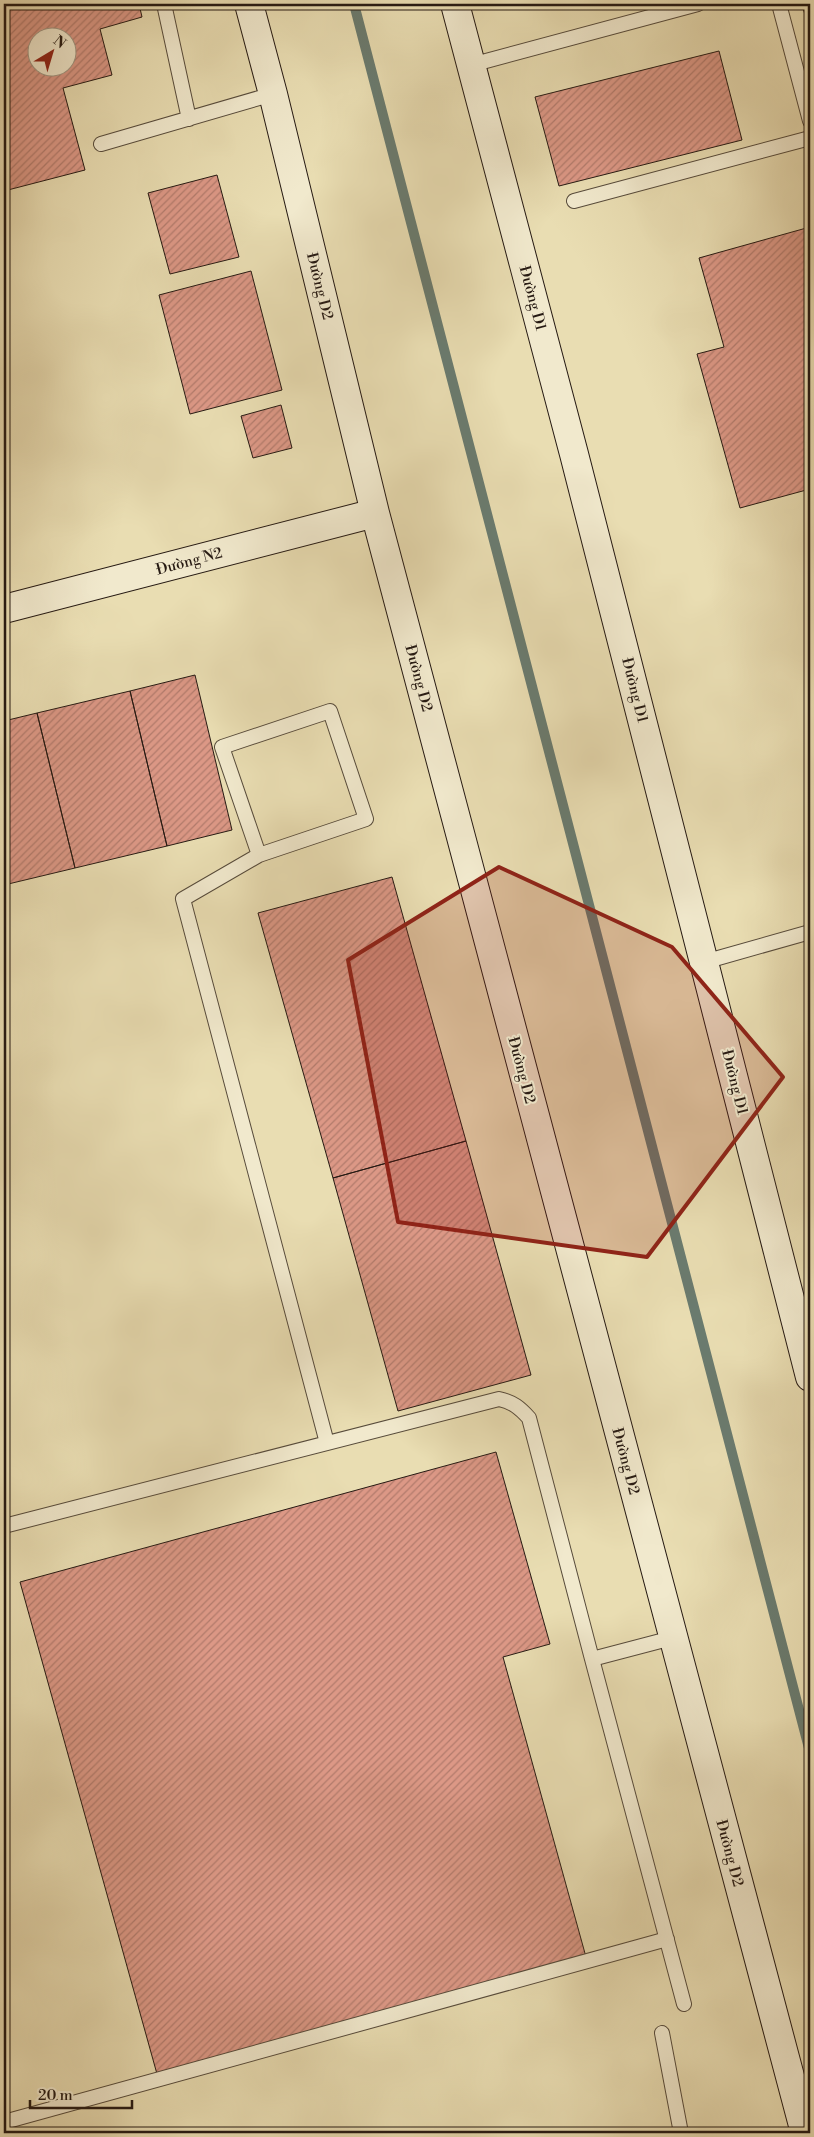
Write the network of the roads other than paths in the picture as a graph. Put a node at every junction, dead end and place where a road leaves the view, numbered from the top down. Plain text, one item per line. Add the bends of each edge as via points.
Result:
1 (164, 4) edge
2 (249, 4) edge
3 (455, 4) edge
4 (698, 4) edge
5 (779, 4) edge
6 (472, 65) junction
7 (273, 94) junction
8 (189, 119) junction
9 (810, 121) edge
10 (810, 138) edge
11 (101, 144) dead end
12 (574, 201) dead end
13 (375, 513) junction
14 (4, 609) edge
15 (259, 855) junction
16 (810, 932) edge
17 (704, 962) junction
18 (810, 1377) edge
19 (327, 1443) junction
20 (4, 1526) edge
21 (672, 1638) junction
22 (592, 1659) junction
23 (667, 1939) junction
24 (684, 2004) dead end
25 (662, 2033) dead end
26 (4, 2122) edge
27 (681, 2133) edge
28 (805, 2133) edge

1 - 8 lane
2 - 7 street, Đường D2
3 - 6 street, Đường D1
4 - 6 lane
5 - 9 lane
6 - 17 street, Đường D1
7 - 8 lane
7 - 13 street, Đường D2
8 - 11 lane
10 - 12 lane
13 - 14 street, Đường N2
13 - 21 street, Đường D2
15 - 15 lane via 222,747 330,711 366,819
15 - 19 lane via 183,899
16 - 17 lane
17 - 18 street, Đường D1
19 - 20 lane
19 - 22 lane via 499,1399 520,1407 529,1418
21 - 22 lane
21 - 28 street, Đường D2
22 - 23 lane
23 - 24 lane
23 - 26 lane
25 - 27 lane

